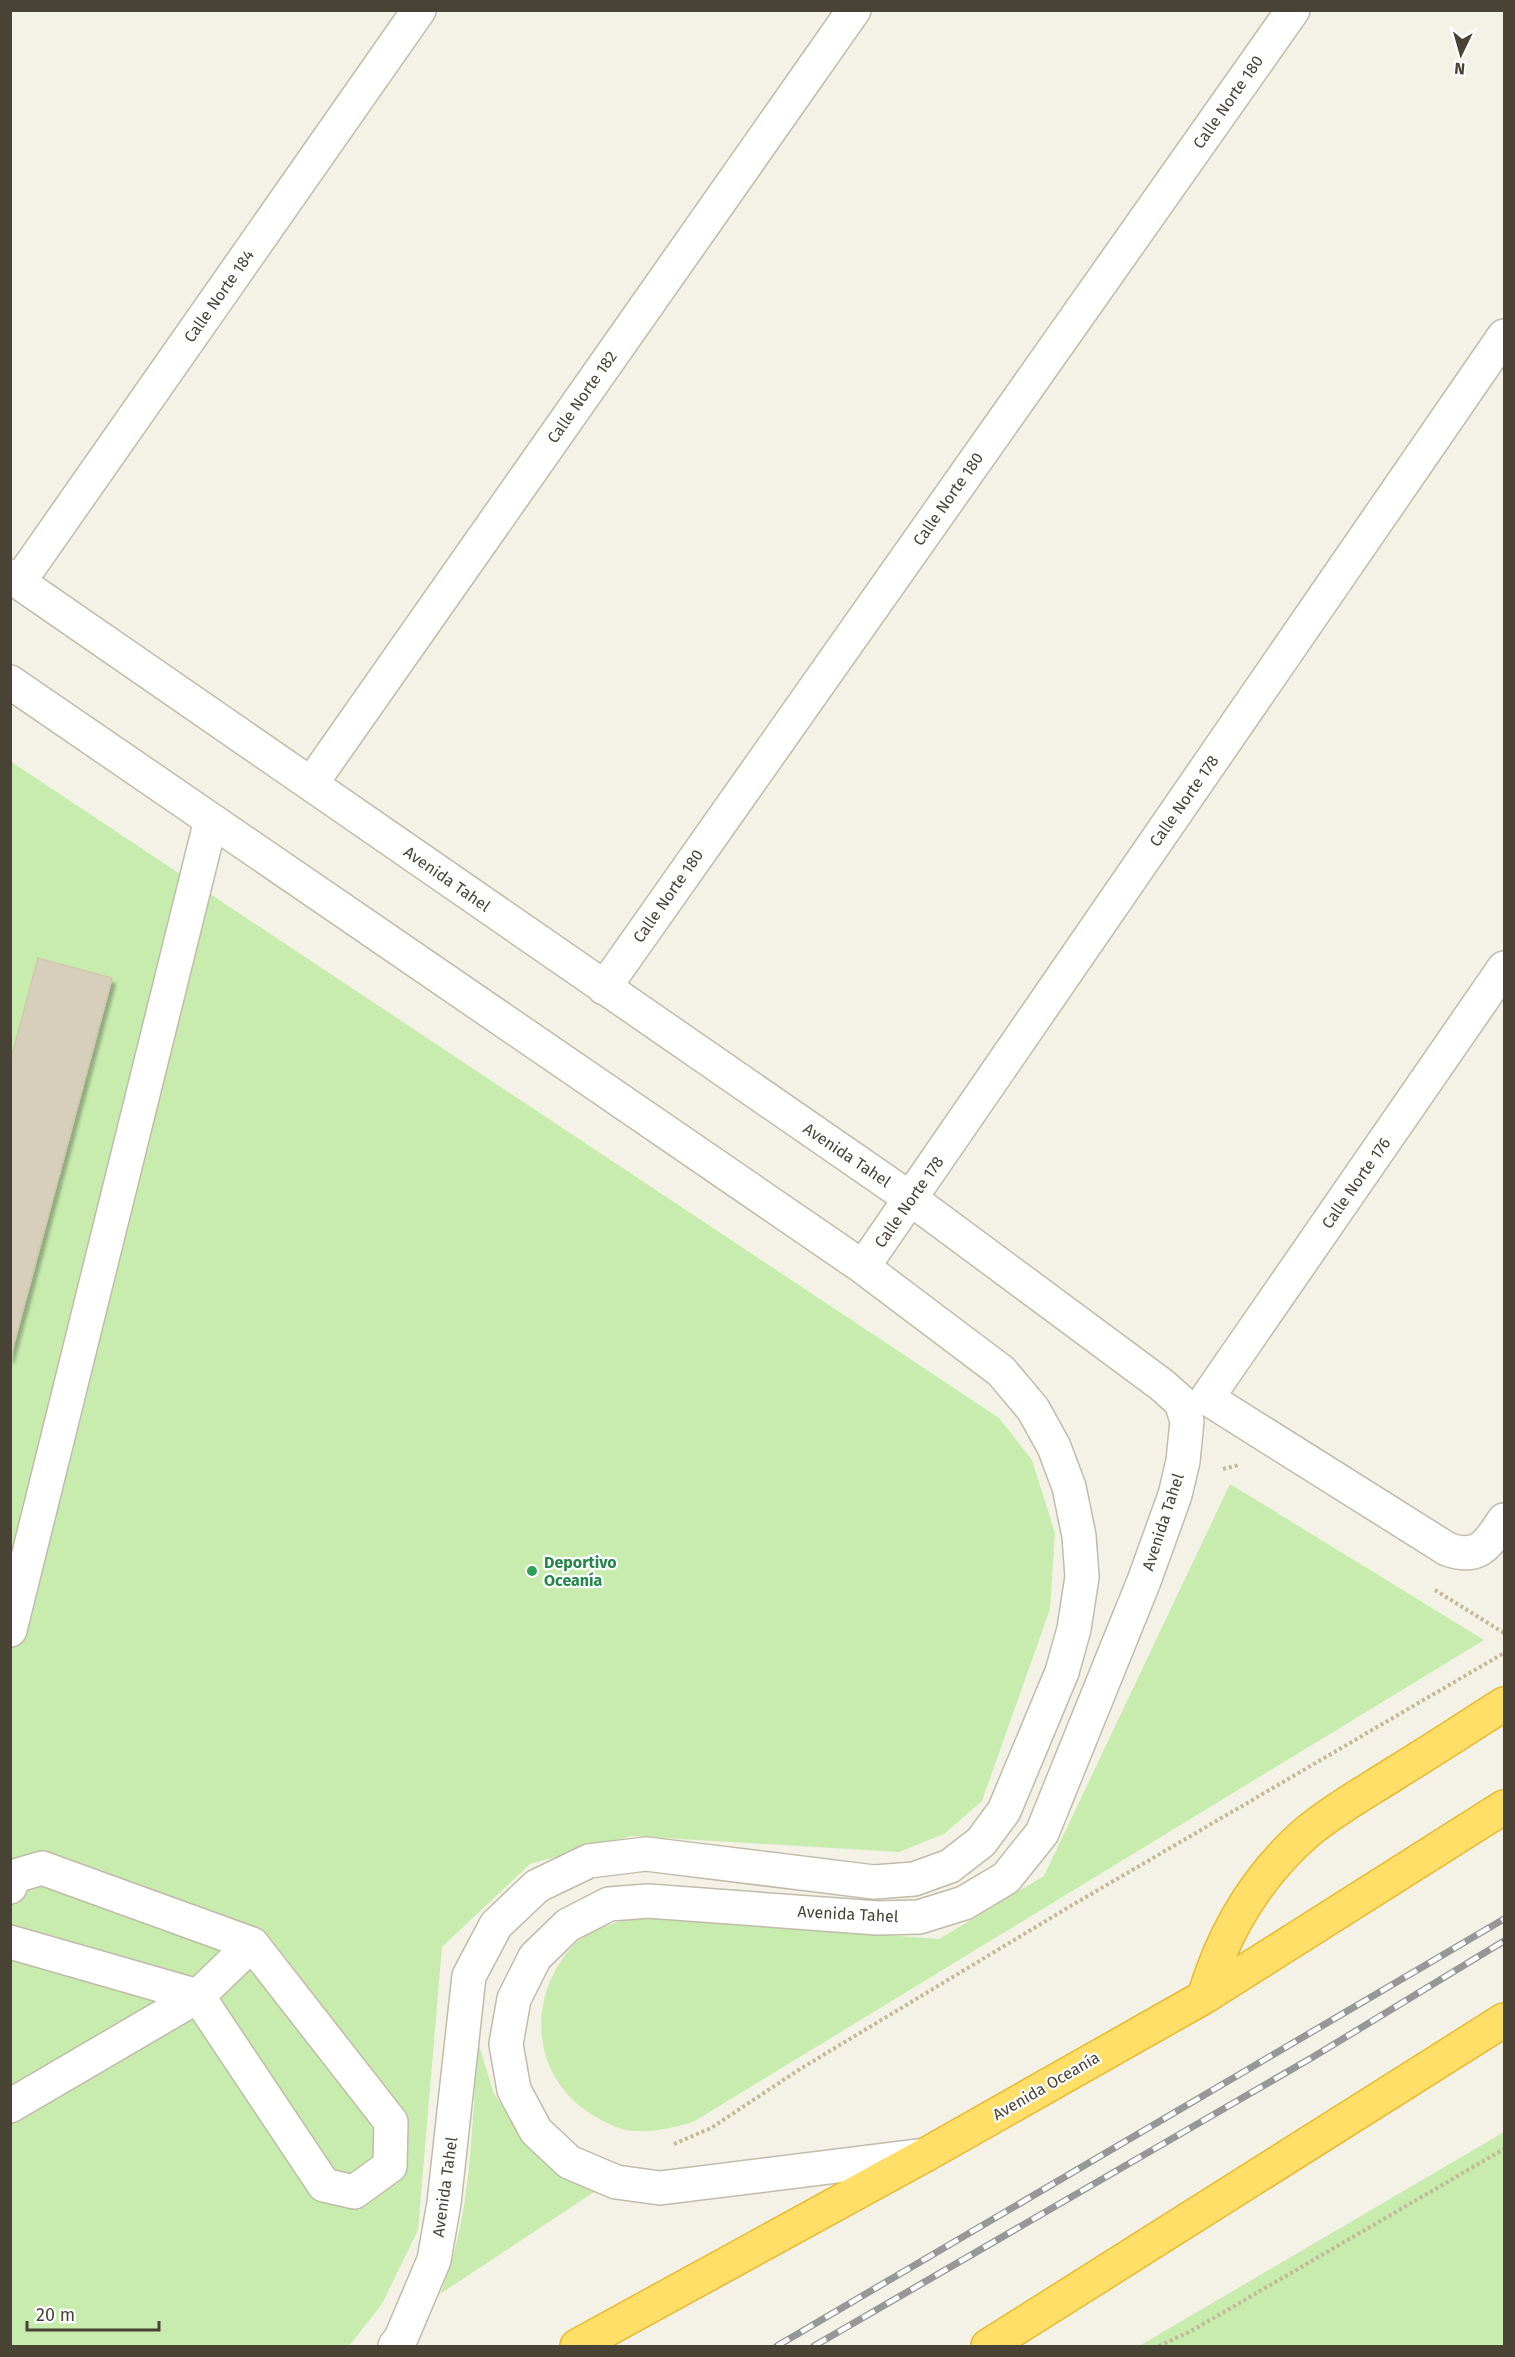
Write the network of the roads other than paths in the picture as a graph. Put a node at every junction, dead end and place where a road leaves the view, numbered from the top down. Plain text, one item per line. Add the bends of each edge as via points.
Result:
1 (419, 10) edge
2 (854, 10) edge
3 (1293, 10) edge
4 (1504, 336) edge
5 (15, 579) edge
6 (10, 682) edge
7 (311, 784) junction
8 (211, 820) junction
9 (1504, 968) edge
10 (604, 988) junction
11 (911, 1199) junction
12 (863, 1267) junction
13 (1194, 1400) junction
14 (1504, 1520) edge
15 (10, 1630) edge
16 (1504, 1704) edge
17 (1504, 1807) edge
18 (10, 1887) edge
19 (10, 1942) edge
20 (252, 1944) junction
21 (198, 1996) junction
22 (1204, 1996) junction
23 (1504, 2020) edge
24 (1504, 2039) edge
25 (1450, 2053) junction
26 (10, 2106) edge
27 (927, 2154) junction
28 (395, 2346) edge
29 (577, 2346) edge
30 (988, 2346) edge

1 - 5 street, Calle Norte 184
2 - 7 street, Calle Norte 182
3 - 10 street, Calle Norte 180
4 - 11 street, Calle Norte 178
5 - 7 street, Avenida Tahel
6 - 8 street, Avenida Tahel
7 - 10 street, Avenida Tahel
8 - 12 street, Avenida Tahel
8 - 15 street
9 - 13 street, Calle Norte 176
10 - 11 street, Avenida Tahel
11 - 12 street, Calle Norte 178
11 - 13 street, Avenida Tahel via 1162,1385
12 - 28 street, Avenida Tahel via 1001,1371 1033,1409 1054,1447 1069,1487 1082,1577 1074,1629 1062,1672 1004,1811 981,1842 950,1866 914,1879 874,1882 646,1854 589,1861 537,1886 496,1925 469,1976 434,2260
13 - 14 street, Avenida Tahel via 1447,1549 1467,1555 1480,1551
13 - 27 street, Avenida Tahel via 1175,1495 1144,1581 1042,1833 1006,1878 964,1903 919,1917 878,1918 648,1901 609,1904 568,1925 535,1957 514,1999 506,2044 514,2090 536,2130 569,2162 616,2182 660,2188
16 - 22 highway via 1306,1833 1273,1866 1245,1904 1218,1954
17 - 22 highway, Avenida Oceanía
18 - 20 street via 15,1876 42,1868
19 - 21 street
20 - 21 street
20 - 21 street via 391,2122 390,2166 354,2192 324,2186
21 - 26 street
22 - 27 highway, Avenida Oceanía
23 - 25 highway
24 - 25 highway
25 - 30 highway
27 - 29 highway, Avenida Oceanía

